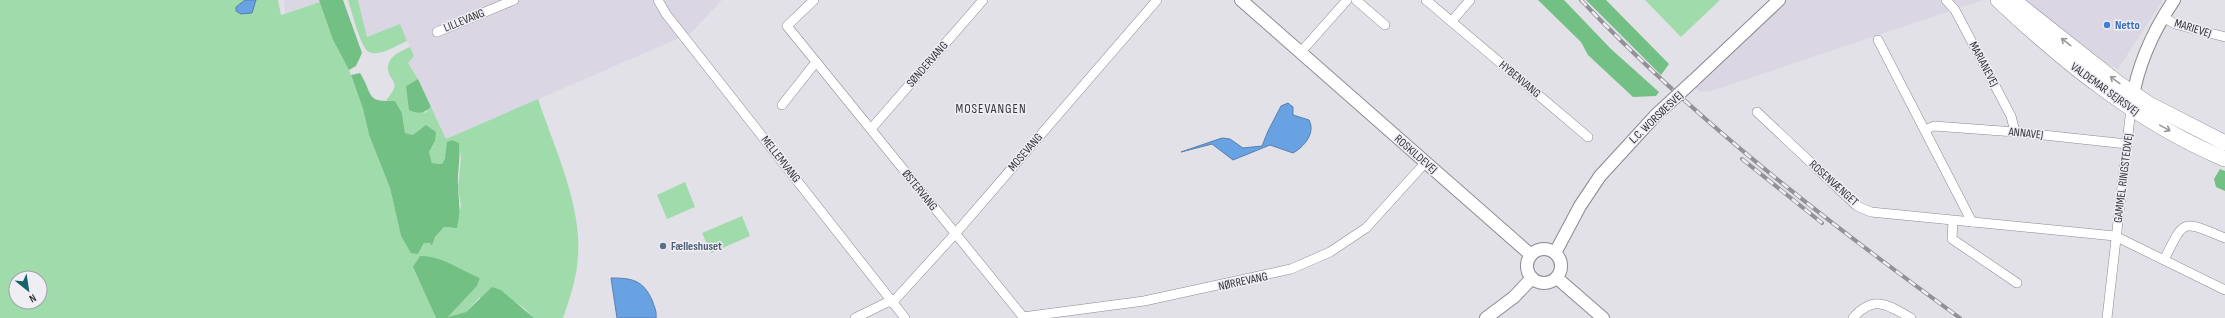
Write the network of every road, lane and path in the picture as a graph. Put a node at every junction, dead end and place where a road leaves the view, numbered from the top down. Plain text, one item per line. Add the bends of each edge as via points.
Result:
1 (488, 0) edge
2 (514, 0) edge
3 (658, 0) edge
4 (814, 0) edge
5 (983, 0) edge
6 (1157, 0) edge
7 (1347, 0) edge
8 (1356, 0) edge
9 (1426, 0) edge
10 (1470, 0) edge
11 (1779, 0) edge
12 (1946, 0) edge
13 (1998, 0) edge
14 (2012, 0) edge
15 (2174, 0) edge
16 (1247, 2) edge
17 (492, 9) junction
18 (2163, 17) junction
19 (1452, 22) junction
20 (1385, 25) dead end
21 (437, 32) dead end
22 (2225, 37) edge
23 (1878, 40) dead end
24 (1300, 53) junction
25 (816, 62) junction
26 (2134, 93) junction
27 (782, 105) dead end
28 (2131, 108) junction
29 (1757, 112) dead end
30 (871, 129) junction
31 (1925, 130) junction
32 (2015, 132) junction
33 (1588, 137) dead end
34 (2225, 143) edge
35 (2127, 144) junction
36 (2225, 159) edge
37 (1425, 163) junction
38 (1953, 221) junction
39 (1972, 222) junction
40 (955, 234) junction
41 (2115, 236) junction
42 (2225, 238) edge
43 (1555, 252) junction
44 (1531, 255) junction
45 (2164, 260) junction
46 (1532, 278) junction
47 (1557, 278) junction
48 (2017, 283) dead end
49 (2225, 290) edge
50 (891, 302) junction
51 (1024, 317) edge
52 (855, 318) edge
53 (905, 318) edge
54 (1486, 318) edge
55 (1603, 318) edge
56 (1854, 318) edge
57 (1911, 318) edge
58 (2107, 318) edge

1 - 17 street
2 - 17 street, LILLEVANG
3 - 50 street, MELLEMVANG via 666,14
4 - 25 street, ØSTERVANG via 787,26
5 - 30 street, SØNDERVANG
6 - 40 street, MOSEVANG
7 - 24 street
8 - 20 street
9 - 19 street, HYBENVANG
10 - 19 street
11 - 43 street, L.C. WORSØESVEJ, bridge via 1656,115 1600,176
12 - 32 street, MARIANEVEJ via 1955,10 2008,110
13 - 28 main road, VALDEMAR SEJRSVEJ via 2056,53
26 -> 14 main road, VALDEMAR SEJRSVEJ
15 - 18 street, GAMMEL RINGSTEDVEJ
16 - 24 street, ROSKILDEVEJ
17 - 21 street, LILLEVANG
18 - 22 street, MARIEVEJ via 2175,24
18 - 26 street, GAMMEL RINGSTEDVEJ via 2146,50
19 - 33 street, HYBENVANG
23 - 31 street
24 - 37 street, ROSKILDEVEJ
25 - 27 street
25 - 30 street, ØSTERVANG
26 - 28 street, GAMMEL RINGSTEDVEJ
26 - 34 main road, VALDEMAR SEJRSVEJ via 2151,105
28 - 35 street, GAMMEL RINGSTEDVEJ
28 -> 36 main road, VALDEMAR SEJRSVEJ
29 - 38 street, ROSENVÆNGET via 1857,206 1884,215
30 - 40 street, ØSTERVANG
31 - 32 street, ANNAVEJ via 1934,126
31 - 39 street
32 - 35 street, ANNAVEJ
35 - 41 street, GAMMEL RINGSTEDVEJ
37 - 44 street, ROSKILDEVEJ
37 - 51 street, NØRREVANG via 1366,228 1330,252 1291,269 1144,301
38 - 39 street, ROSENVÆNGET
38 - 48 street via 1952,239
39 - 41 street, ROSENVÆNGET
40 - 50 street, MOSEVANG
40 - 51 street, ØSTERVANG
41 - 45 street
41 - 58 street, GAMMEL RINGSTEDVEJ
42 - 45 street via 2193,225 2185,226 2179,230
43 - 44 street via 1545,249
43 - 47 street via 1562,268
44 - 46 street via 1527,267
45 - 49 street
46 - 47 street via 1545,284
46 - 54 street via 1514,297
47 - 55 street
50 - 52 street
50 - 53 street, MELLEMVANG
56 - 57 street via 1869,305 1878,303 1890,306

